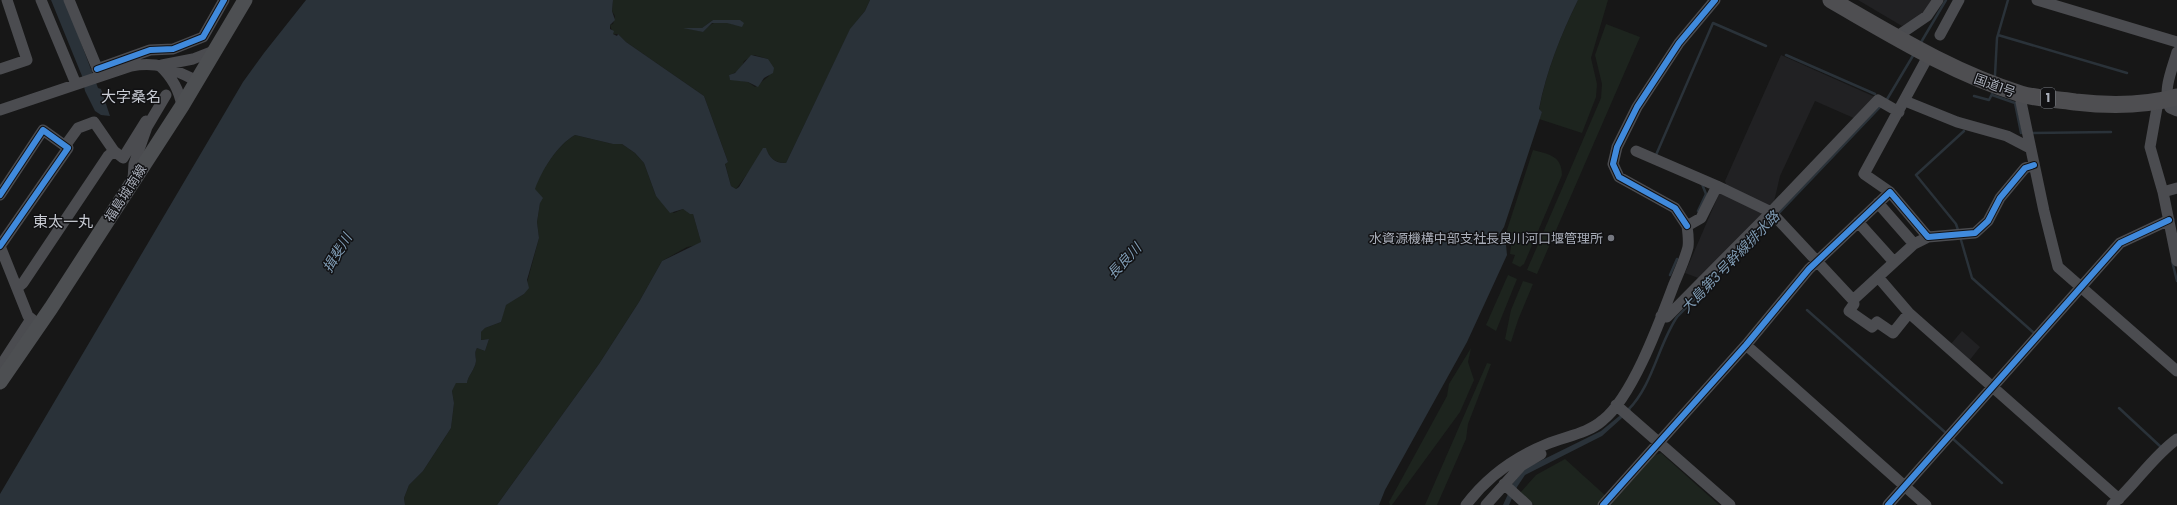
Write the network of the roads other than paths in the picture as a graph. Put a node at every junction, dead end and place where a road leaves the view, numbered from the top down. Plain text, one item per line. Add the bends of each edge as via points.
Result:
1 (7, 0) edge
2 (41, 0) edge
3 (69, 0) edge
4 (224, 0) edge
5 (245, 0) edge
6 (1714, 0) edge
7 (1831, 0) edge
8 (1938, 0) edge
9 (1958, 0) edge
10 (2037, 0) edge
11 (1940, 35) dead end
12 (1900, 39) junction
13 (2177, 42) edge
14 (217, 49) junction
15 (2177, 52) edge
16 (1929, 55) junction
17 (159, 65) junction
18 (0, 69) edge
19 (97, 74) junction
20 (197, 81) junction
21 (76, 84) junction
22 (166, 95) dead end
23 (2022, 95) junction
24 (1905, 101) junction
25 (2170, 102) edge
26 (182, 106) junction
27 (0, 110) edge
28 (1899, 112) junction
29 (149, 122) junction
30 (65, 146) junction
31 (2030, 148) junction
32 (114, 151) junction
33 (1636, 151) dead end
34 (2034, 165) junction
35 (133, 180) junction
36 (1717, 186) junction
37 (2, 188) edge
38 (2177, 188) edge
39 (1890, 192) junction
40 (2163, 192) junction
41 (1878, 203) junction
42 (1774, 215) junction
43 (2169, 220) junction
44 (1858, 222) junction
45 (1687, 226) junction
46 (1928, 237) junction
47 (1914, 244) junction
48 (0, 246) edge
49 (1818, 261) junction
50 (2177, 261) edge
51 (1894, 262) junction
52 (1878, 277) junction
53 (18, 288) junction
54 (2080, 288) junction
55 (1853, 300) junction
56 (1909, 313) junction
57 (1661, 316) junction
58 (35, 322) junction
59 (1746, 344) junction
60 (0, 367) edge
61 (2177, 371) edge
62 (0, 382) edge
63 (1993, 387) junction
64 (1619, 407) junction
65 (2177, 439) edge
66 (1659, 442) junction
67 (1548, 444) junction
68 (1905, 486) junction
69 (1509, 489) junction
70 (2115, 502) edge
71 (1466, 505) edge
72 (1486, 505) edge
73 (1527, 505) edge
74 (1604, 505) edge
75 (1730, 505) edge
76 (1888, 505) edge
77 (1926, 505) edge

1 - 18 street via 27,60
2 - 21 street
3 - 19 street
4 - 19 street via 203,38 173,49 150,50
5 - 14 main road, 福島城南線
6 - 45 street via 1679,43 1637,107 1617,147 1613,164 1620,177 1675,208
7 - 12 highway, 国道1号 / 1
8 - 12 street via 1927,16
9 - 11 street
10 - 13 street
12 - 16 highway, 国道1号 / 1
14 - 17 street via 193,60
14 - 20 main road, 福島城南線
15 - 25 street via 2166,92
16 - 23 highway, 国道1号 / 1 via 1974,78
16 - 24 street
17 - 19 street via 147,63
17 - 20 street
17 - 26 street via 174,82
19 - 21 street
20 - 26 main road, 福島城南線
21 - 27 street
22 - 29 street
23 - 25 highway, 国道1号 / 1 via 2089,103
23 - 31 street via 2021,102
24 - 28 street
24 - 31 street via 1957,122 2006,136
25 - 40 street via 2150,147
26 - 35 main road, 福島城南線
28 - 39 street via 1864,174
28 - 42 street via 1878,100
29 - 32 street via 146,121 123,158
29 - 35 street via 134,164
30 - 32 street via 78,128 94,122
30 - 37 street via 43,130
30 - 48 street via 68,148
31 - 34 street
32 - 53 street via 108,156
33 - 36 street
34 - 46 street via 2025,168 2000,198 1988,221 1975,233
34 - 54 street via 2056,262 2061,272
35 - 58 main road, 福島城南線
36 - 42 street
36 - 45 street via 1701,218
38 - 40 street
39 - 41 street
39 - 46 street
40 - 43 street
41 - 44 street
41 - 47 street
42 - 49 street
42 - 57 street via 1667,316
43 - 50 street
43 - 54 street via 2120,243
44 - 49 street
44 - 51 street
45 - 57 street via 1688,248
46 - 47 street
47 - 51 street
48 - 53 street
49 - 55 street
49 - 59 street
51 - 52 street
52 - 55 street
52 - 56 street
53 - 58 street via 28,316
54 - 61 street
54 - 63 street
55 - 56 street via 1854,304 1849,311 1872,327 1877,322 1893,334
56 - 63 street
57 - 64 street
58 - 60 street
58 - 62 main road, 福島城南線
59 - 66 street
59 - 68 street
63 - 68 street
63 - 70 street
64 - 66 street
64 - 67 street via 1586,431
65 - 70 street via 2167,446
66 - 74 street
66 - 75 street
67 - 69 street via 1543,453 1521,466
67 - 71 street via 1508,464 1480,487
68 - 76 street
68 - 77 street
69 - 72 street
69 - 73 street

